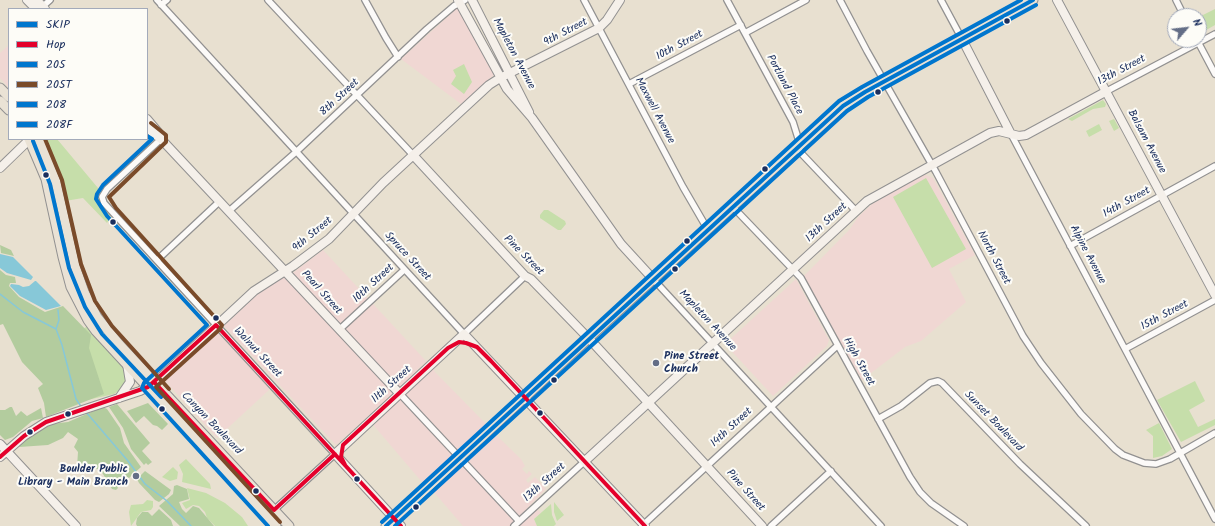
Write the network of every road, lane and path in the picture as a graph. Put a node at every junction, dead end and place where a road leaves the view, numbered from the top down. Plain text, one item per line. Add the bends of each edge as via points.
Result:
1 (27, 0) edge
2 (36, 0) edge
3 (50, 0) edge
4 (157, 0) edge
5 (167, 0) edge
6 (268, 0) edge
7 (365, 0) edge
8 (472, 0) edge
9 (584, 0) edge
10 (620, 0) edge
11 (727, 0) edge
12 (806, 0) edge
13 (840, 0) edge
14 (941, 0) edge
15 (1033, 0) edge
16 (1057, 0) edge
17 (461, 1) edge
18 (161, 5) junction
19 (41, 8) edge
20 (741, 25) junction
21 (599, 28) junction
22 (745, 33) junction
23 (962, 39) junction
24 (1185, 48) edge
25 (1202, 48) edge
26 (398, 57) junction
27 (511, 73) junction
28 (1215, 74) edge
29 (500, 78) junction
30 (885, 82) junction
31 (629, 84) junction
32 (0, 88) edge
33 (1107, 91) junction
34 (8, 96) edge
35 (357, 96) junction
36 (0, 100) edge
37 (8, 109) edge
38 (999, 111) junction
39 (532, 118) junction
40 (148, 120) edge
41 (148, 129) edge
42 (990, 133) junction
43 (1011, 134) junction
44 (161, 139) junction
45 (29, 140) edge
46 (30, 140) edge
47 (39, 140) edge
48 (798, 148) junction
49 (296, 152) junction
50 (413, 155) junction
51 (931, 165) junction
52 (1215, 166) edge
53 (0, 168) edge
54 (1162, 195) junction
55 (220, 201) junction
56 (733, 207) junction
57 (229, 210) junction
58 (856, 211) junction
59 (353, 214) junction
60 (708, 230) junction
61 (1070, 246) junction
62 (156, 260) junction
63 (404, 270) junction
64 (792, 270) junction
65 (285, 271) junction
66 (525, 276) junction
67 (654, 280) junction
68 (1215, 295) edge
69 (1215, 300) edge
70 (216, 325) junction
71 (340, 329) junction
72 (464, 334) junction
73 (588, 340) junction
74 (712, 343) junction
75 (837, 346) junction
76 (477, 347) junction
77 (448, 348) junction
78 (1125, 349) junction
79 (127, 364) junction
80 (151, 385) junction
81 (401, 395) junction
82 (118, 398) junction
83 (525, 398) junction
84 (648, 403) junction
85 (771, 406) junction
86 (878, 419) junction
87 (1215, 432) edge
88 (0, 444) edge
89 (344, 445) junction
90 (6, 451) junction
91 (1180, 453) junction
92 (335, 454) junction
93 (0, 457) edge
94 (460, 458) junction
95 (583, 463) junction
96 (345, 465) junction
97 (707, 466) junction
98 (831, 471) junction
99 (274, 510) junction
100 (394, 518) junction
101 (1215, 519) edge
102 (520, 523) edge
103 (75, 526) edge
104 (276, 526) edge
105 (289, 526) edge
106 (386, 526) edge
107 (402, 526) edge
108 (514, 526) edge
109 (644, 526) edge
110 (762, 526) edge
111 (771, 526) edge
112 (882, 526) edge
113 (964, 526) edge
114 (1086, 526) edge

1 - 19 street
2 - 19 street
3 - 19 street
4 - 18 street, Spruce Street
5 - 18 street
6 - 35 street, Pine Street
7 - 26 street
8 - 27 street, Mapleton Avenue
9 - 21 street, Maxwell Avenue
10 - 21 street, 9th Street
11 - 20 street, Portland Place
12 - 22 street
13 - 30 street, North Street
14 - 23 street, Alpine Avenue
15 - 23 main road
16 - 33 street, Balsam Avenue
17 - 26 street, 8th Street
17 - 29 street, Mapleton Avenue
18 - 49 street, Spruce Street
20 - 22 street, Portland Place
20 - 31 street, 10th Street
21 - 27 street, 9th Street
21 - 31 street, Maxwell Avenue
22 - 48 street, Portland Place via 793,122
23 - 30 main road
23 - 38 street, Alpine Avenue
24 - 33 street, 13th Street
25 - 28 street
26 - 35 street, 8th Street
27 - 29 street, 9th Street
27 - 39 street, Mapleton Avenue
29 - 39 street, Mapleton Avenue
29 - 50 street, 9th Street via 482,91
30 - 48 main road via 843,106
30 - 51 street, North Street
31 - 60 street, Maxwell Avenue
32 - 34 main road
33 - 43 street, 13th Street via 1030,133 1021,136
33 - 54 street, Balsam Avenue
35 - 49 street, 8th Street
35 - 50 street, Pine Street
36 - 37 main road
38 - 42 street via 999,124
38 - 43 street, Alpine Avenue
39 - 67 street, Mapleton Avenue via 621,244
40 - 44 street, Pearl Street
41 - 44 street, Pearl Street
42 - 43 street, 13th Street via 999,131
42 - 51 street, 13th Street
43 - 61 street, Alpine Avenue
44 - 55 street, Pearl Street
44 - 62 street, Walnut Street via 129,167 102,197 112,212
45 - 53 street
46 - 79 main road, Canyon Boulevard via 46,179 71,287 96,331
47 - 80 main road, Canyon Boulevard via 56,182 75,266 90,304 107,330
48 - 56 main road
48 - 58 street, Portland Place
49 - 57 street, 8th Street
49 - 59 street, Spruce Street
50 - 59 street, 9th Street
50 - 66 street, Pine Street
51 - 58 street, 13th Street via 880,193
51 - 91 street, North Street via 1023,336 1040,363 1080,414 1115,449 1135,461 1156,464
52 - 54 street, 14th Street
54 - 61 street, 14th Street
54 - 68 street, Balsam Avenue
55 - 57 street, Pearl Street
55 - 62 street
56 - 60 main road
56 - 64 street, High Street
57 - 65 street, Pearl Street
58 - 64 street, 13th Street
59 - 63 street, Spruce Street
59 - 65 street, 9th Street via 329,239
60 - 67 main road
61 - 78 street, Alpine Avenue
62 - 70 street, Walnut Street
63 - 71 street, 10th Street
63 - 72 street, Spruce Street
64 - 74 street, 13th Street
64 - 75 street, High Street via 801,278
65 - 70 street, 9th Street via 258,288
65 - 71 street, Pearl Street
66 - 72 street, 11th Street
66 - 73 street, Pine Street via 531,279
67 - 73 main road
67 - 74 street, Mapleton Avenue
69 - 78 street, 15th Street
70 - 80 street, 9th Street
70 - 92 street, Walnut Street
71 - 81 street, Pearl Street
72 - 76 street, Spruce Street
72 - 77 street, 11th Street
73 - 83 main road
73 - 84 street, Pine Street
74 - 84 street, 13th Street
74 - 85 street, Mapleton Avenue
75 - 85 street, 14th Street
75 - 86 street, High Street
76 - 77 street via 463,342
76 - 83 street, Spruce Street
77 - 81 street, 11th Street
78 - 91 street, Alpine Avenue
79 - 80 main road, Canyon Boulevard
79 - 82 street via 130,382
80 - 82 street, 9th Street
80 - 99 main road, Canyon Boulevard
80 - 104 main road, Canyon Boulevard
81 - 89 street, 11th Street
81 - 94 street
82 - 90 street, 9th Street via 63,416 31,431
83 - 94 main road
83 - 95 street, Spruce Street
84 - 95 street, 13th Street
84 - 97 street, Pine Street
85 - 97 street, 14th Street
85 - 98 street, Mapleton Avenue
86 - 113 street, High Street via 920,492
86 - 114 street, Sunset Boulevard via 901,406 930,383 942,383 1020,464
87 - 91 street, North Street
88 - 90 street
89 - 92 street, 11th Street
89 - 96 street via 341,457
90 - 93 street, 9th Street
90 - 103 street
91 - 101 street, Alpine Avenue
92 - 96 street, Walnut Street
92 - 99 street, 11th Street
94 - 100 main road
94 - 102 street
95 - 108 street, 13th Street
95 - 109 street, Spruce Street
96 - 100 street, Walnut Street
97 - 109 street, 14th Street
97 - 110 street, Pine Street
98 - 111 street
98 - 112 street, Mapleton Avenue
99 - 105 main road, Canyon Boulevard
100 - 106 main road
100 - 107 street, Walnut Street

